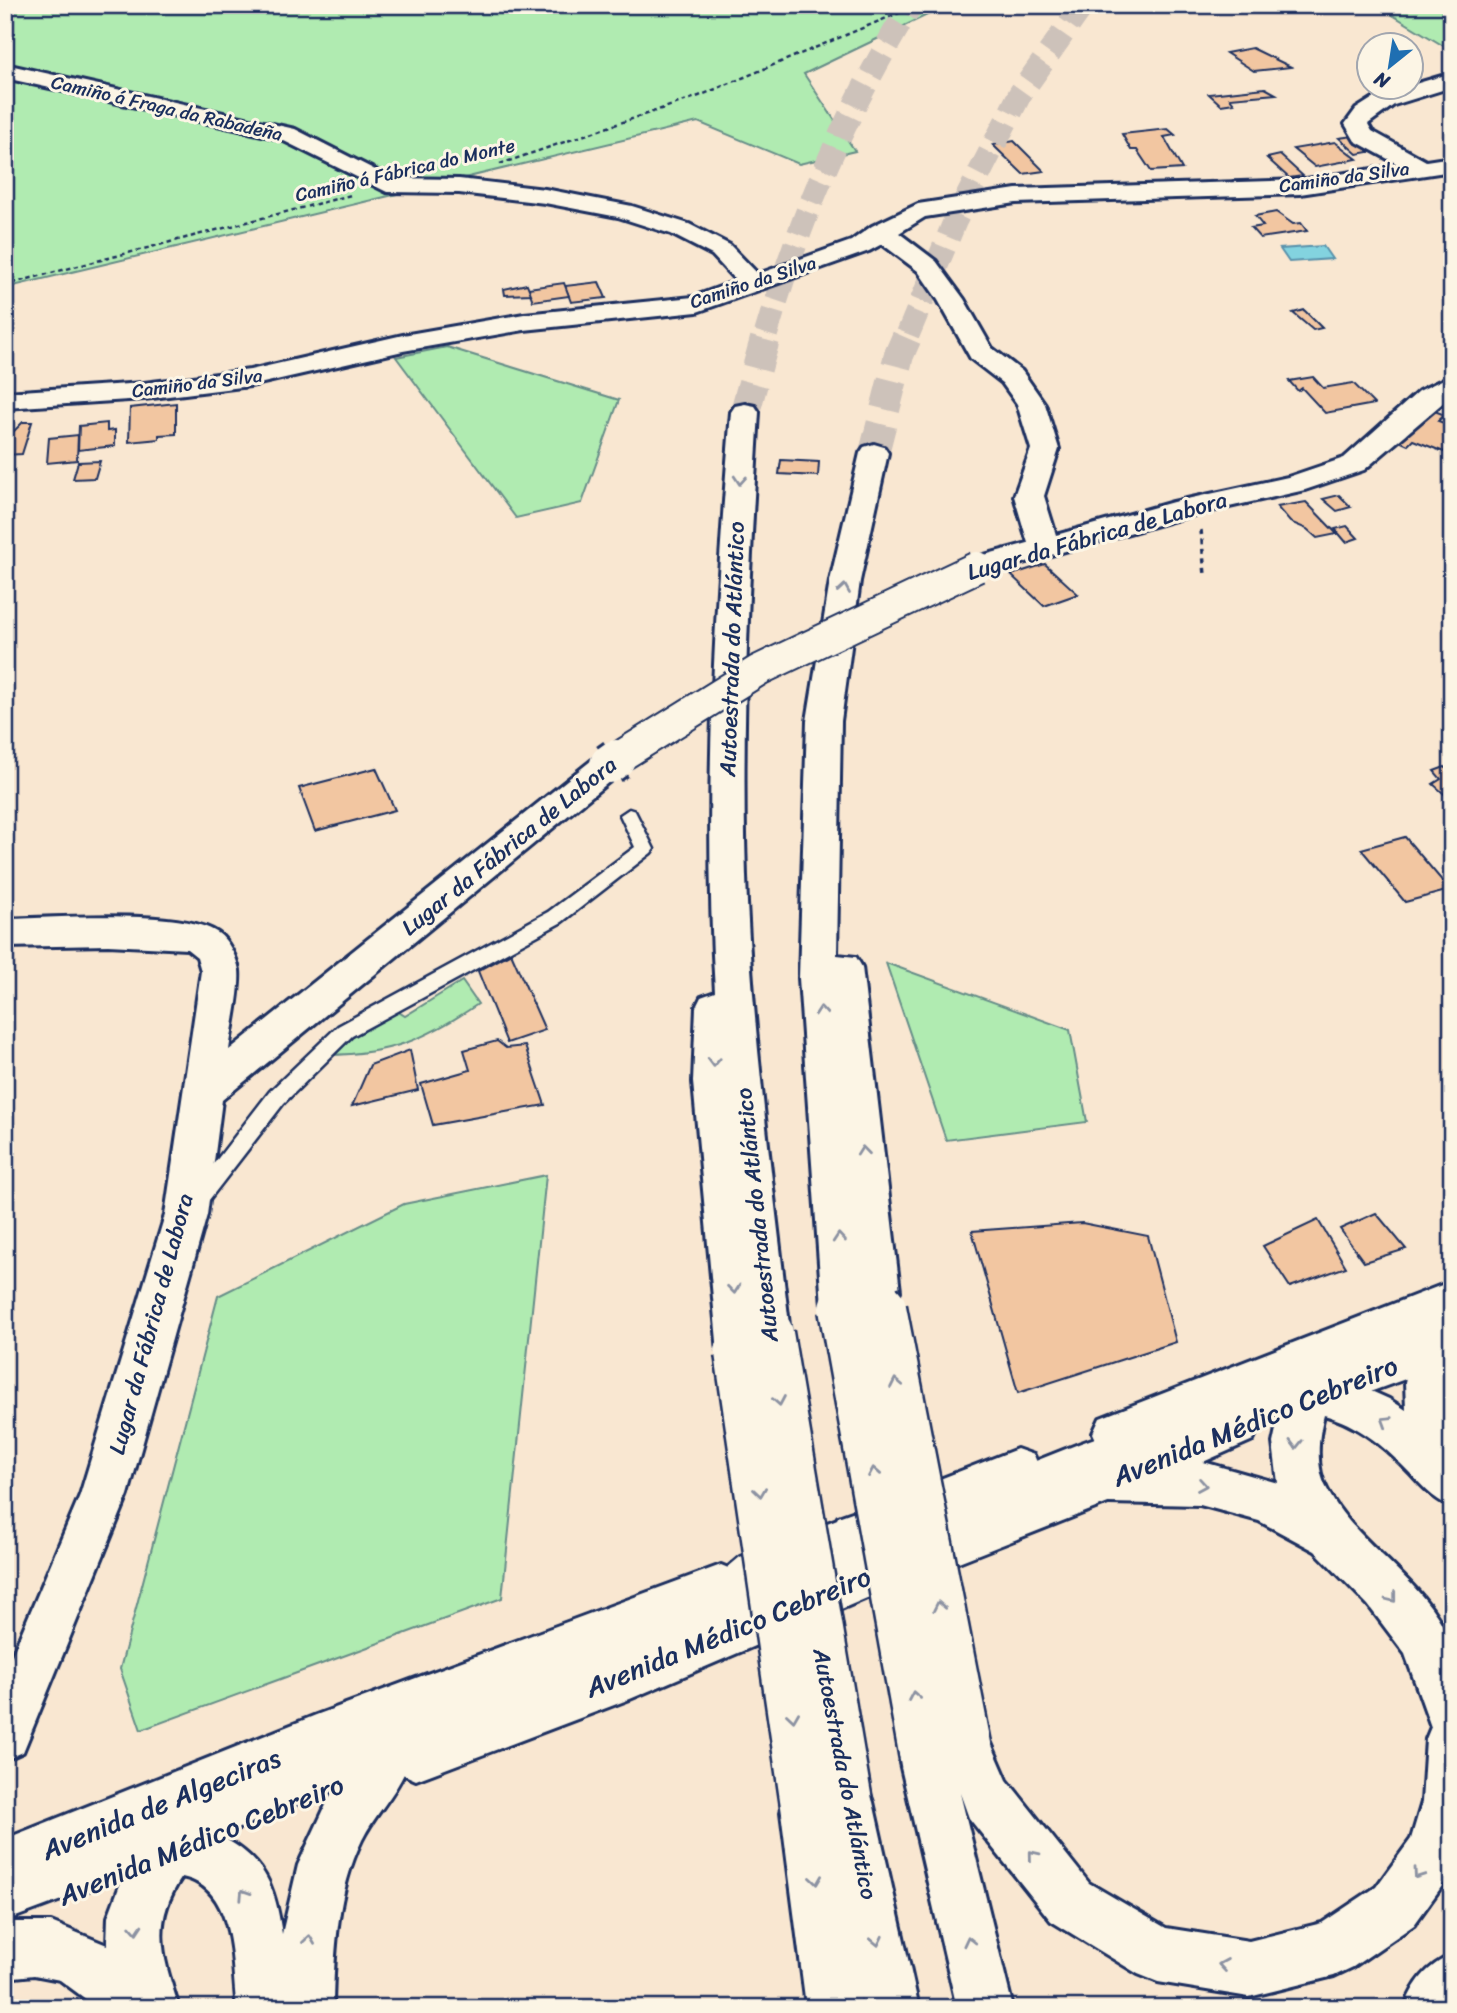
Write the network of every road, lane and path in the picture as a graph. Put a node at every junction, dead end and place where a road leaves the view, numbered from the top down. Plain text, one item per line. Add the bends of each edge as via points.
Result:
1 (918, 5) edge
2 (5, 71) edge
3 (1452, 80) edge
4 (1452, 164) edge
5 (495, 165) dead end
6 (1418, 166) junction
7 (387, 186) junction
8 (881, 231) junction
9 (5, 285) edge
10 (754, 285) junction
11 (1444, 396) edge
12 (5, 400) edge
13 (746, 412) tunnel mouth
14 (874, 453) tunnel mouth
15 (1183, 508) junction
16 (1045, 548) junction
17 (1205, 575) dead end
18 (629, 815) dead end
19 (5, 933) edge
20 (204, 1092) junction
21 (186, 1215) junction
22 (1452, 1300) edge
23 (1447, 1338) edge
24 (1311, 1393) junction
25 (1109, 1481) junction
26 (1452, 1483) edge
27 (855, 1533) junction
28 (1332, 1535) junction
29 (757, 1573) junction
30 (1452, 1715) edge
31 (5, 1734) edge
32 (1452, 1739) edge
33 (316, 1741) joint
34 (946, 1754) junction
35 (381, 1768) junction
36 (827, 1807) junction
37 (173, 1846) junction
38 (5, 1866) edge
39 (5, 1894) edge
40 (5, 1921) edge
41 (5, 1950) edge
42 (1452, 1983) edge
43 (134, 2008) edge
44 (151, 2008) edge
45 (265, 2008) edge
46 (305, 2008) edge
47 (831, 2008) edge
48 (891, 2008) edge
49 (985, 2008) edge
50 (1432, 2008) edge

1 - 5 path, Camiño á Fábrica do Monte via 699,96
2 - 7 main road, Camiño á Fraga da Rabadeña via 287,134
3 - 6 main road via 1374,106 1364,111 1356,124 1363,136
4 - 6 main road, Camiño da Silva
6 - 8 main road, Camiño da Silva via 1300,187 1016,196 918,211
7 - 9 path, Camiño á Fábrica do Monte
7 - 10 main road, Camiño á Fraga da Rabadeña via 459,186 623,211 680,229 721,250
8 - 10 main road, Camiño da Silva via 860,246
8 - 16 main road via 927,266 981,353 1012,377 1031,404 1045,449 1029,496
10 - 12 main road, Camiño da Silva via 696,304 524,322 402,343 250,378
11 - 15 main road, Lugar da Fábrica de Labora via 1354,464 1295,484
13 -> 36 main road, Autoestrada do Atlántico, bridge via 732,588 726,749 729,905 754,1343
34 -> 14 main road, bridge via 861,1299 824,721 845,581
15 - 16 main road, Lugar da Fábrica de Labora
15 - 17 path via 1202,531
16 - 20 main road, Lugar da Fábrica de Labora, bridge via 977,567 815,641 689,711 609,764
18 - 21 lane via 645,849 555,917 345,1031 277,1097
19 - 20 main road via 162,933 200,938 215,951 220,971
20 - 21 main road, Lugar da Fábrica de Labora
21 - 31 main road, Lugar da Fábrica de Labora via 104,1495
22 - 27 main road, Avenida Médico Cebreiro
23 - 24 main road via 1336,1367
23 - 26 main road via 1425,1378 1425,1396
24 - 25 main road, Avenida Médico Cebreiro
26 -> 24 main road via 1388,1421 1336,1398
24 - 27 main road via 1292,1391 1258,1400 968,1510 908,1528
24 -> 28 main road via 1297,1426 1296,1465 1306,1498
25 -> 28 main road via 1200,1483 1269,1503
25 - 35 main road, Avenida Médico Cebreiro via 851,1581 631,1674
27 - 29 main road, Avenida Médico Cebreiro
28 -> 30 main road via 1385,1588 1424,1640
29 - 33 main road, Avenida Médico Cebreiro
29 - 37 main road via 685,1626 228,1803 195,1821
32 -> 34 main road via 1448,1802 1433,1853 1395,1906 1334,1948 1249,1969 1158,1954 1070,1902
33 - 38 main road, Avenida de Algeciras
49 -> 34 main road
35 - 37 main road, Avenida Médico Cebreiro
46 -> 35 main road via 305,1966 315,1898 344,1820
36 -> 47 main road
36 -> 48 main road, Autoestrada do Atlántico
37 - 39 main road via 148,1843 107,1854
37 - 40 main road, Avenida Médico Cebreiro
37 -> 44 main road via 150,1880 135,1917 138,1964
45 -> 37 main road via 250,1901 226,1868
41 - 43 main road via 41,1947 93,1966 125,1993
42 - 50 main road

